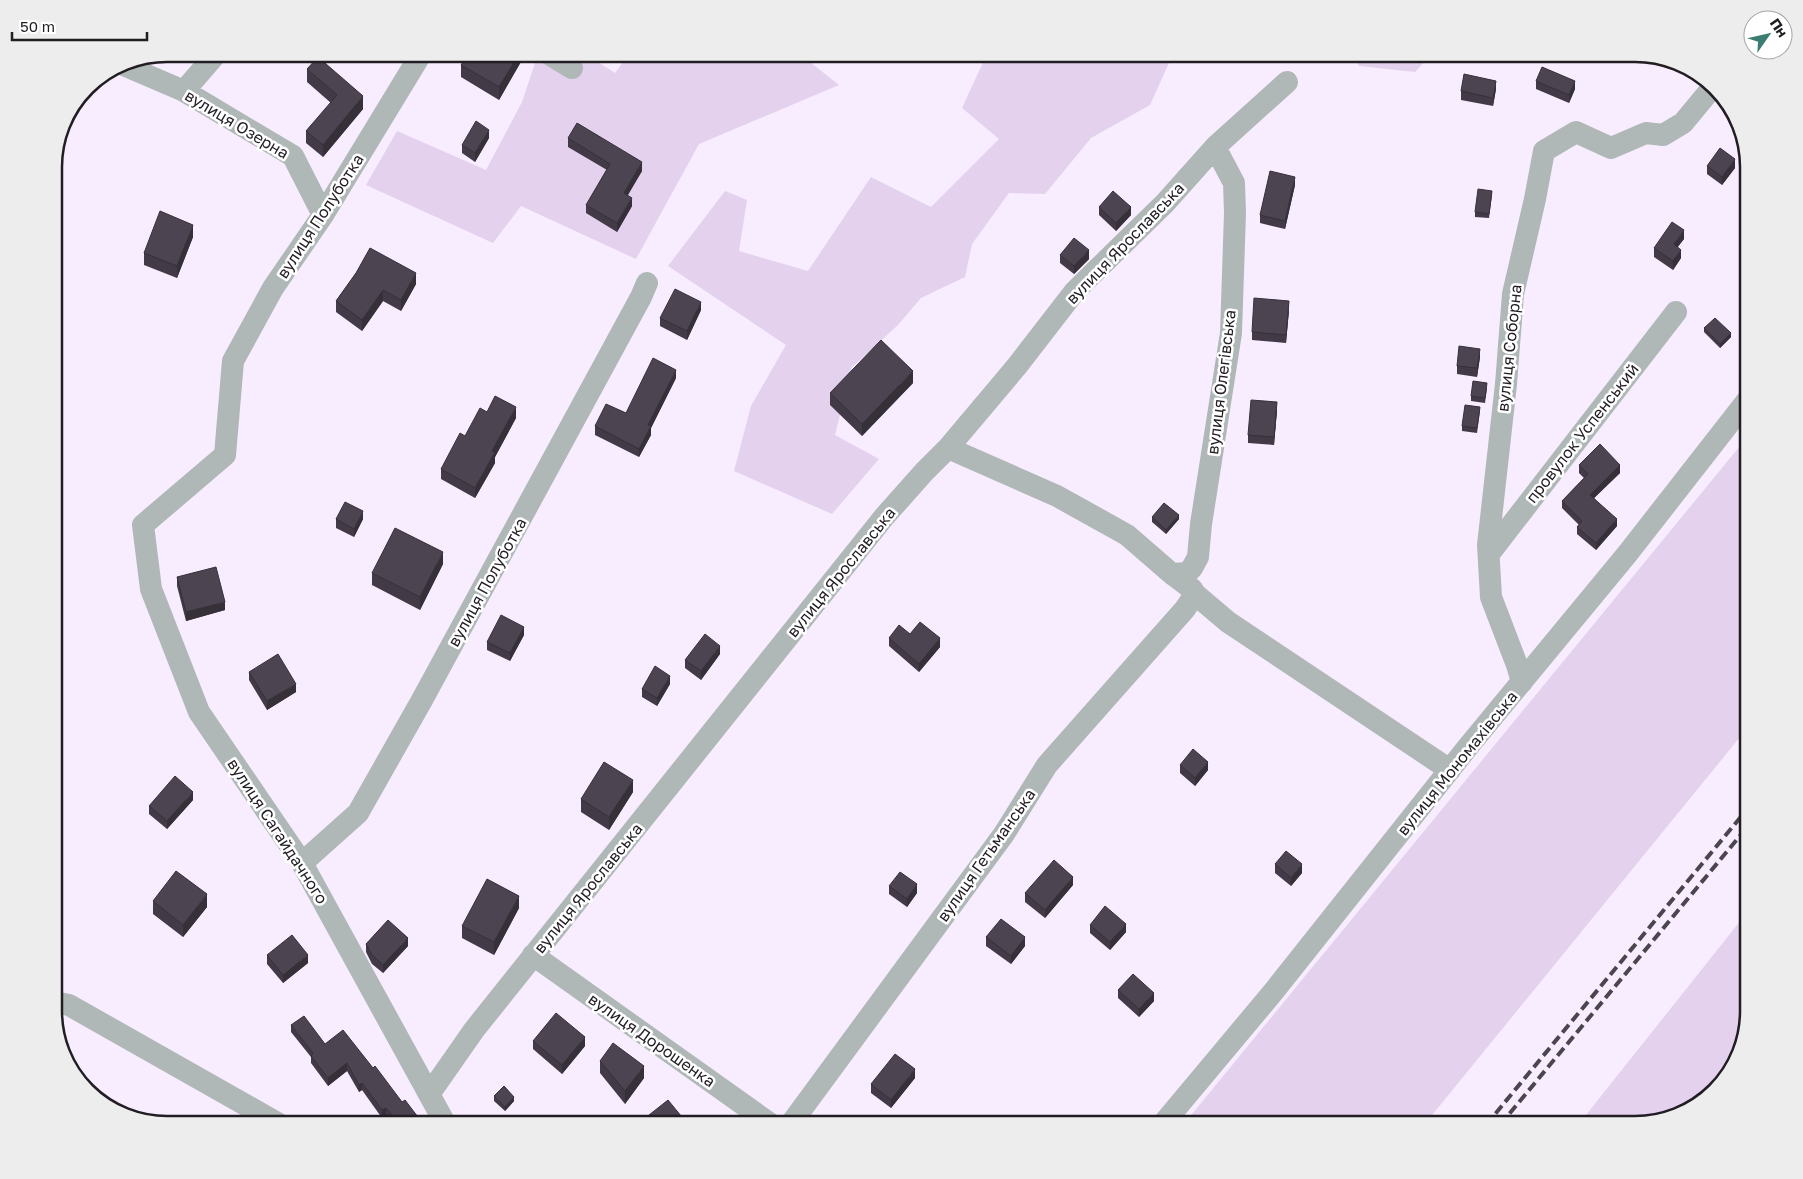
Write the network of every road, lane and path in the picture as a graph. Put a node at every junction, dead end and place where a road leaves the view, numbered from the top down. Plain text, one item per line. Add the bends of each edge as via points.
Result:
1 (208, 63) edge
2 (416, 63) edge
3 (563, 63) edge
4 (572, 68) dead end
5 (132, 69) edge
6 (1288, 82) dead end
7 (184, 91) junction
8 (1708, 92) edge
9 (1215, 147) junction
10 (323, 215) junction
11 (647, 282) dead end
12 (1676, 312) dead end
13 (1740, 410) edge
14 (948, 448) junction
15 (143, 525) joint
16 (1488, 554) junction
17 (1172, 574) junction
18 (1194, 594) junction
19 (1522, 682) junction
20 (1450, 770) junction
21 (302, 863) junction
22 (533, 955) junction
23 (63, 1004) edge
24 (430, 1093) junction
25 (265, 1116) edge
26 (442, 1116) edge
27 (759, 1116) edge
28 (797, 1116) edge
29 (1170, 1116) edge

1 - 7 street
2 - 10 street, вулиця Полуботка
3 - 4 street
5 - 7 street, вулиця Озерна
6 - 9 street, вулиця Ярославська
7 - 10 street, вулиця Озерна via 292,156
8 - 16 street, вулиця Соборна via 1682,123 1663,135 1646,133 1610,148 1576,132 1544,151 1513,294
9 - 14 street, вулиця Ярославська via 1165,203 1075,290
9 - 17 street, вулиця Олегівська via 1234,183 1231,333 1198,557 1187,573
10 - 15 street, вулиця Полуботка via 273,288 233,361 225,455
11 - 21 street, вулиця Полуботка via 358,813
12 - 16 street, провулок Успенський
13 - 19 street, вулиця Мономахівська
14 - 17 street via 1057,496 1128,535
14 - 22 street, вулиця Ярославська via 884,517
15 - 21 street, вулиця Сагайдачного via 151,589 199,712
16 - 19 street, вулиця Соборна via 1491,597
17 - 18 street
18 - 20 street via 1228,622
18 - 28 street, вулиця Гетьманська via 1185,609 1048,765 1004,834
19 - 20 street, вулиця Мономахівська
20 - 29 street, вулиця Мономахівська
21 - 24 street, вулиця Сагайдачного
22 - 24 street, вулиця Ярославська
22 - 27 street, вулиця Дорошенка
23 - 25 street
24 - 26 street, вулиця Сагайдачного

